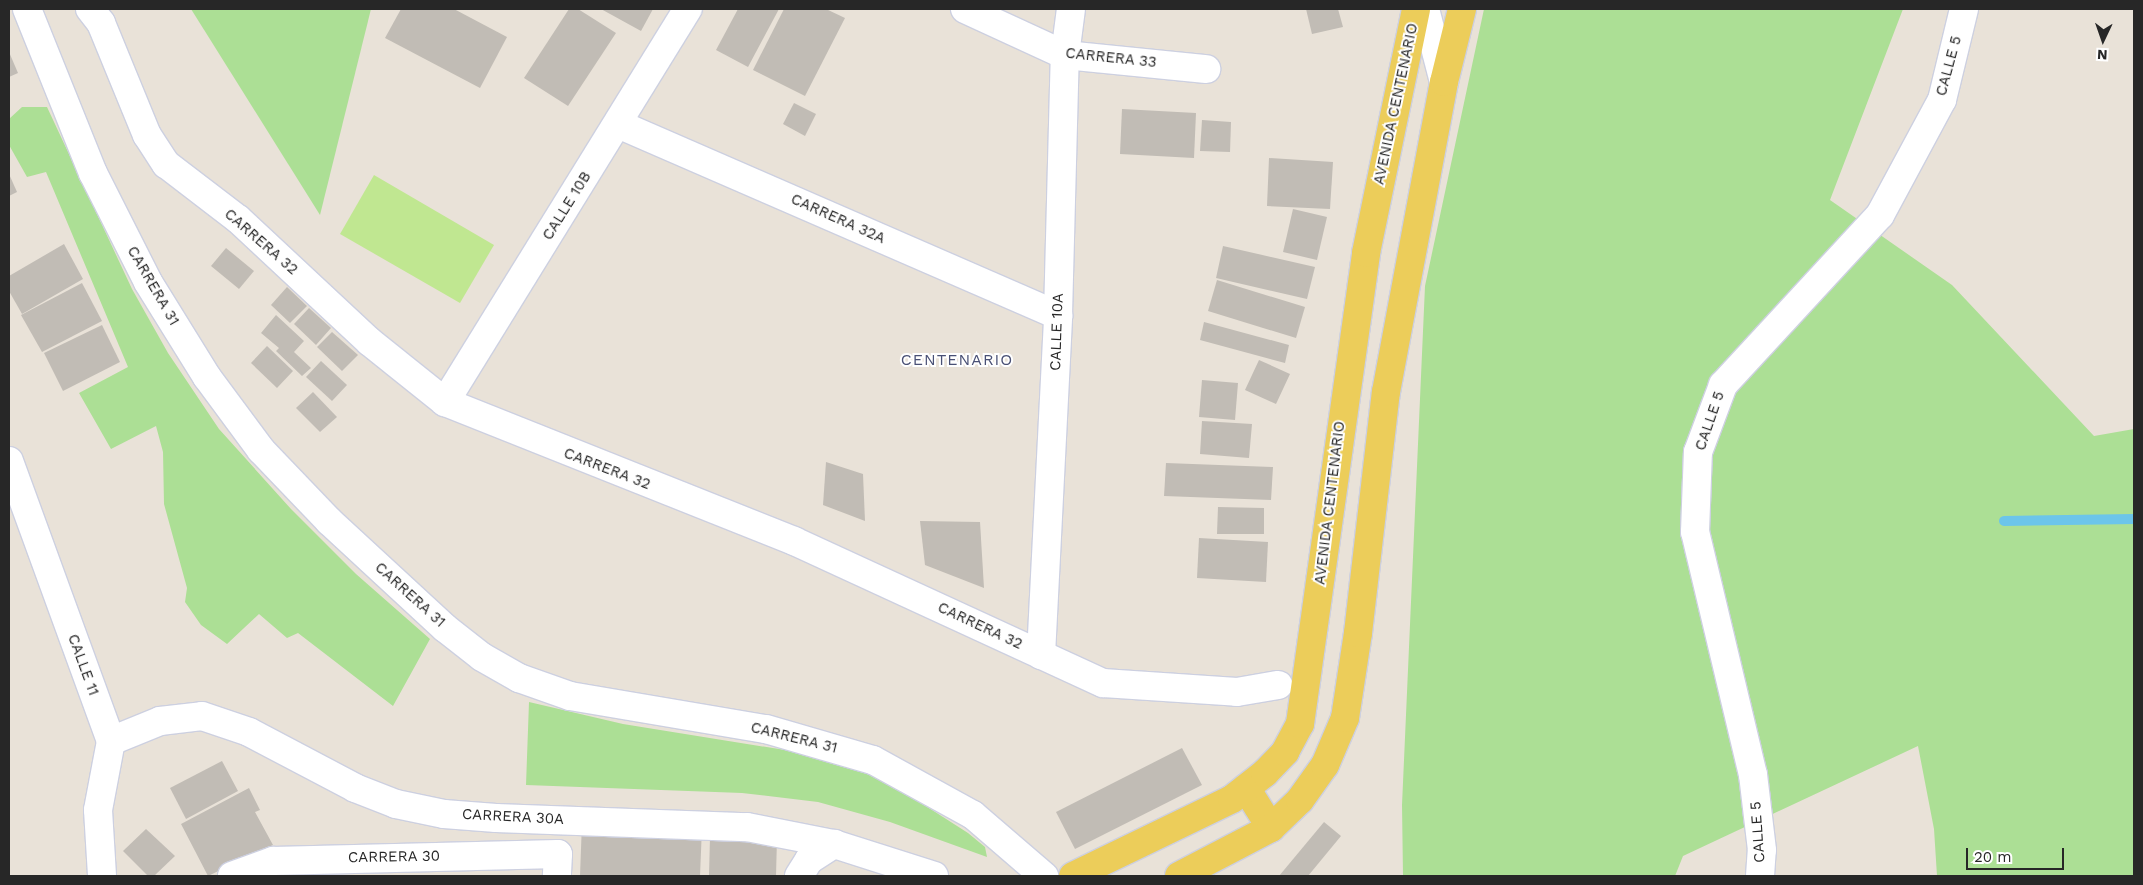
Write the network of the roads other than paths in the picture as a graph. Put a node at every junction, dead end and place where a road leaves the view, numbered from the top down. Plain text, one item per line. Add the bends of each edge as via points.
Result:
1 (27, 9) edge
2 (90, 9) edge
3 (688, 9) edge
4 (965, 9) edge
5 (1071, 9) edge
6 (1416, 9) edge
7 (1425, 9) edge
8 (1462, 9) edge
9 (1964, 9) edge
10 (1065, 55) junction
11 (1206, 69) dead end
12 (1444, 82) junction
13 (618, 124) junction
14 (1058, 315) junction
15 (445, 402) junction
16 (9, 460) edge
17 (1041, 655) junction
18 (1278, 685) dead end
19 (111, 741) junction
20 (1246, 788) junction
21 (1271, 828) junction
22 (834, 844) junction
23 (558, 865) edge
24 (102, 876) edge
25 (232, 876) edge
26 (799, 876) edge
27 (934, 876) edge
28 (1044, 876) edge
29 (1073, 876) edge
30 (1179, 876) edge
31 (1760, 876) edge

1 - 28 street, CARRERA 31 via 94,174 148,282 207,377 261,450 328,520 445,628 482,657 519,678 570,696 766,729 873,760 932,790 973,816 1008,842
2 - 15 street, CARRERA 32 via 101,23 147,136 166,164 238,219 370,342
3 - 13 street, CALLE 10B
4 - 10 street, CARRERA 33
5 - 10 street, CALLE 10A
6 - 20 main road, AVENIDA CENTENARIO via 1366,253 1300,724 1285,752
7 - 12 street
8 - 12 main road
9 - 31 street, CALLE 5 via 1942,100 1880,216 1723,385 1698,452 1695,532 1753,775 1762,850
10 - 11 street, CARRERA 33
10 - 14 street, CALLE 10A
12 - 21 main road via 1386,392 1345,718 1325,765 1300,800
13 - 14 street, CARRERA 32A
13 - 15 street, CALLE 10B
14 - 17 street, CALLE 10A
15 - 17 street, CARRERA 32 via 794,541
16 - 19 street, CALLE 11
17 - 18 street, CARRERA 32 via 1103,683 1237,692
19 - 22 street, CARRERA 30A via 160,721 202,716 248,732 356,788 396,804 444,814 747,827
19 - 24 street via 98,810
20 - 21 main road
20 - 29 main road, AVENIDA CENTENARIO via 1232,800
21 - 30 main road
22 - 26 street via 809,860
22 - 27 street, CARRERA 30A
23 - 25 street, CARRERA 30 via 273,862

